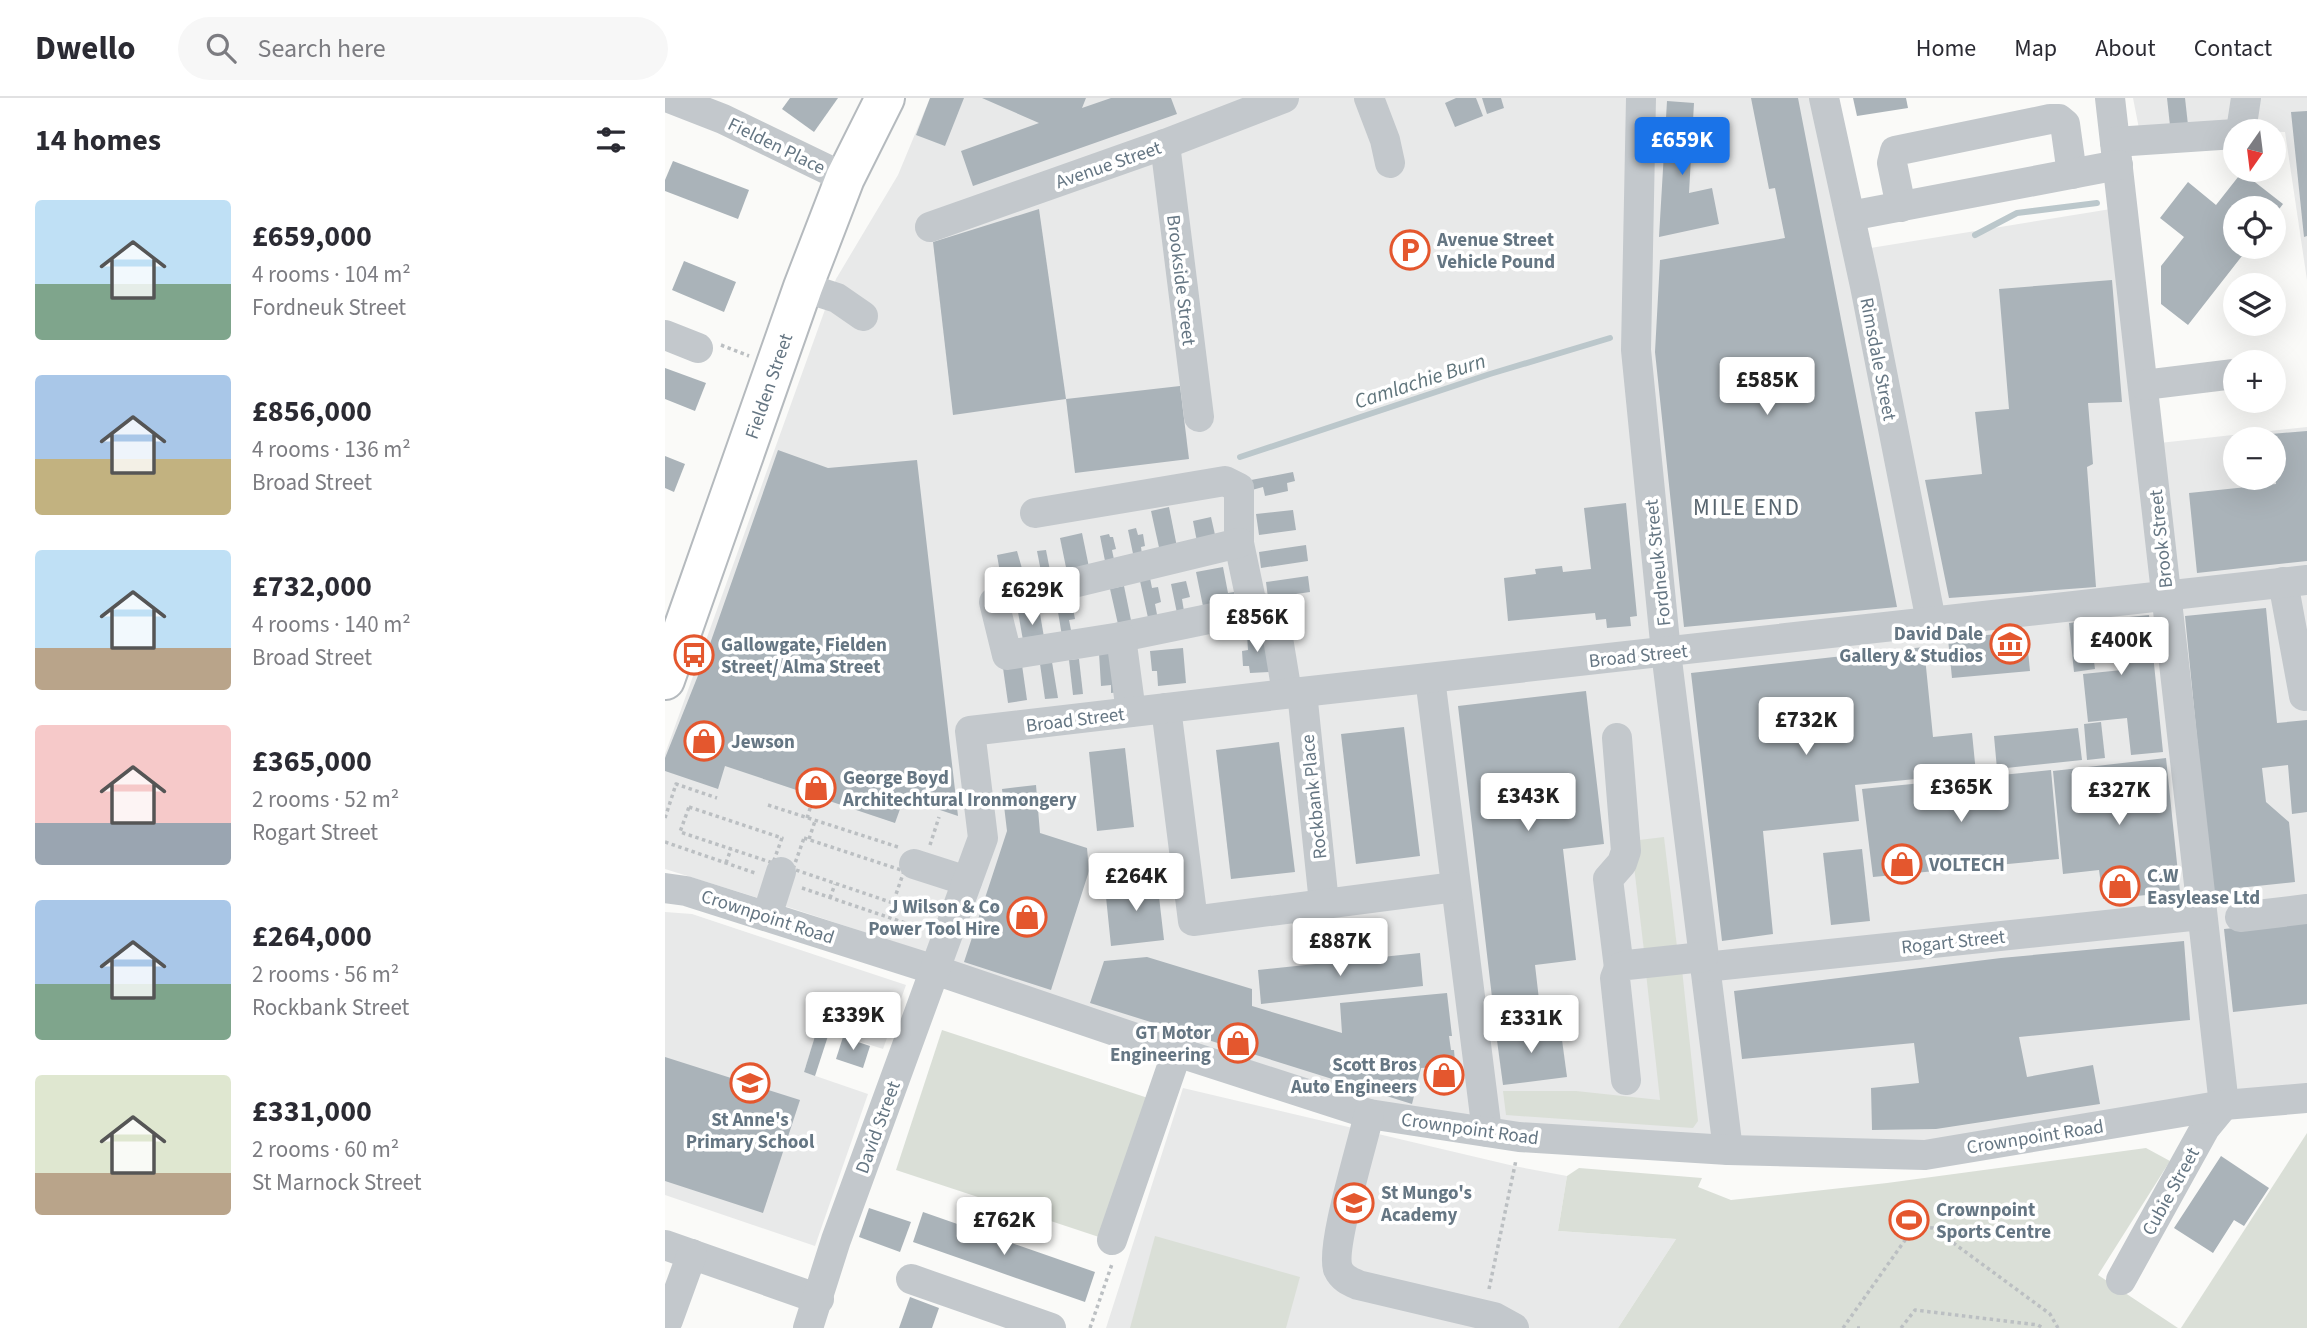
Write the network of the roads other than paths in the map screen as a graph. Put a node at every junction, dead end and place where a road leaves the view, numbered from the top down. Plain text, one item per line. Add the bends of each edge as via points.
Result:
1 (669, 98) edge
2 (885, 98) edge
3 (1284, 98) edge
4 (1369, 98) edge
5 (1641, 98) edge
6 (1824, 98) edge
7 (2110, 98) edge
8 (2246, 98) edge
9 (726, 108) edge
10 (2243, 119) edge
11 (2223, 136) edge
12 (1165, 144) junction
13 (2117, 153) junction
14 (1390, 163) dead end
15 (2072, 174) junction
16 (845, 178) junction
17 (1901, 206) junction
18 (1850, 216) junction
19 (930, 227) dead end
20 (803, 287) junction
21 (863, 316) dead end
22 (665, 335) edge
23 (698, 348) road end
24 (2223, 375) edge
25 (2144, 385) junction
26 (1199, 417) dead end
27 (1035, 513) dead end
28 (1239, 543) junction
29 (2295, 581) edge
30 (2166, 596) junction
31 (1253, 610) junction
32 (1931, 621) junction
33 (1121, 637) junction
34 (1666, 652) junction
35 (1430, 678) junction
36 (665, 680) edge
37 (1294, 692) junction
38 (2304, 696) dead end
39 (1166, 708) junction
40 (1131, 712) junction
41 (970, 732) joint
42 (1617, 738) dead end
43 (915, 856) road end
44 (776, 877) road end
45 (967, 881) junction
46 (1455, 887) junction
47 (665, 888) edge
48 (1324, 903) junction
49 (2307, 909) edge
50 (2201, 915) junction
51 (767, 916) junction
52 (2240, 917) dead end
53 (1704, 962) junction
54 (1619, 968) junction
55 (935, 970) junction
56 (1177, 1052) junction
57 (1626, 1080) dead end
58 (2307, 1098) edge
59 (2224, 1105) junction
60 (1369, 1114) junction
61 (1487, 1132) junction
62 (1728, 1150) junction
63 (1112, 1240) road end
64 (679, 1249) edge
65 (911, 1279) dead end
66 (2121, 1280) dead end
67 (819, 1299) junction
68 (981, 1316) edge
69 (668, 1320) dead end
70 (809, 1328) edge
71 (1051, 1328) edge
72 (1514, 1328) edge

1 - 9 street, Fielden Place
2 - 16 main road, Fielden Street
3 - 12 street, Avenue Street
4 - 14 street
5 - 34 street, Fordneuk Street via 1636,350
6 - 18 street, Rimsdale Street
7 - 13 street, Brook Street
8 - 10 street
9 - 16 street, Fielden Place
11 - 13 street
12 - 19 street, Avenue Street
12 - 26 street, Brookside Street
13 - 15 street
13 - 25 street, Brook Street
15 - 17 street
15 - 17 street via 2065,124 2050,118 1895,151 1892,163
16 - 20 main road, Fielden Street
17 - 18 street
18 - 32 street, Rimsdale Street
20 - 21 street via 837,298
20 - 36 main road, Fielden Street
22 - 23 street
24 - 25 street
25 - 30 street, Brook Street
27 - 28 street via 1225,481 1239,488
28 - 31 street
28 - 33 street via 994,602 1007,655
29 - 30 street, Broad Street
29 - 38 street
30 - 32 street, Broad Street
30 - 50 street, Brook Street
31 - 33 street
31 - 37 street, Rockbank Place via 1262,608 1275,620
32 - 34 street, Broad Street
33 - 40 street
34 - 35 street, Broad Street
34 - 53 street, Fordneuk Street
35 - 37 street, Broad Street
35 - 46 street
37 - 39 street, Broad Street
37 - 48 street, Rockbank Place
39 - 40 street, Broad Street
39 - 48 street via 1193,921
40 - 41 street, Broad Street
41 - 45 street, David Street via 983,838
42 - 54 street via 1626,851 1608,879
43 - 45 street
44 - 51 street
45 - 55 street, David Street
46 - 48 street
46 - 61 street
47 - 51 street, Crownpoint Road
49 - 52 street
50 - 53 street, Rogart Street
50 - 59 street, Brook Street
51 - 55 street, Crownpoint Road
53 - 54 street, Rogart Street
53 - 62 street, Fordneuk Street
54 - 57 street via 1615,978
55 - 56 street, Crownpoint Road
55 - 67 street, David Street via 836,1240
56 - 60 street, Crownpoint Road
56 - 63 street
58 - 59 street, Crownpoint Road
59 - 62 street, Crownpoint Road via 1925,1155
59 - 66 street, Cubie Street via 2205,1128
60 - 61 street, Crownpoint Road
60 - 72 street via 1340,1228 1336,1259 1344,1279 1494,1317
61 - 62 street, Crownpoint Road
64 - 67 street
64 - 69 street
65 - 68 street
67 - 70 street
68 - 71 street

